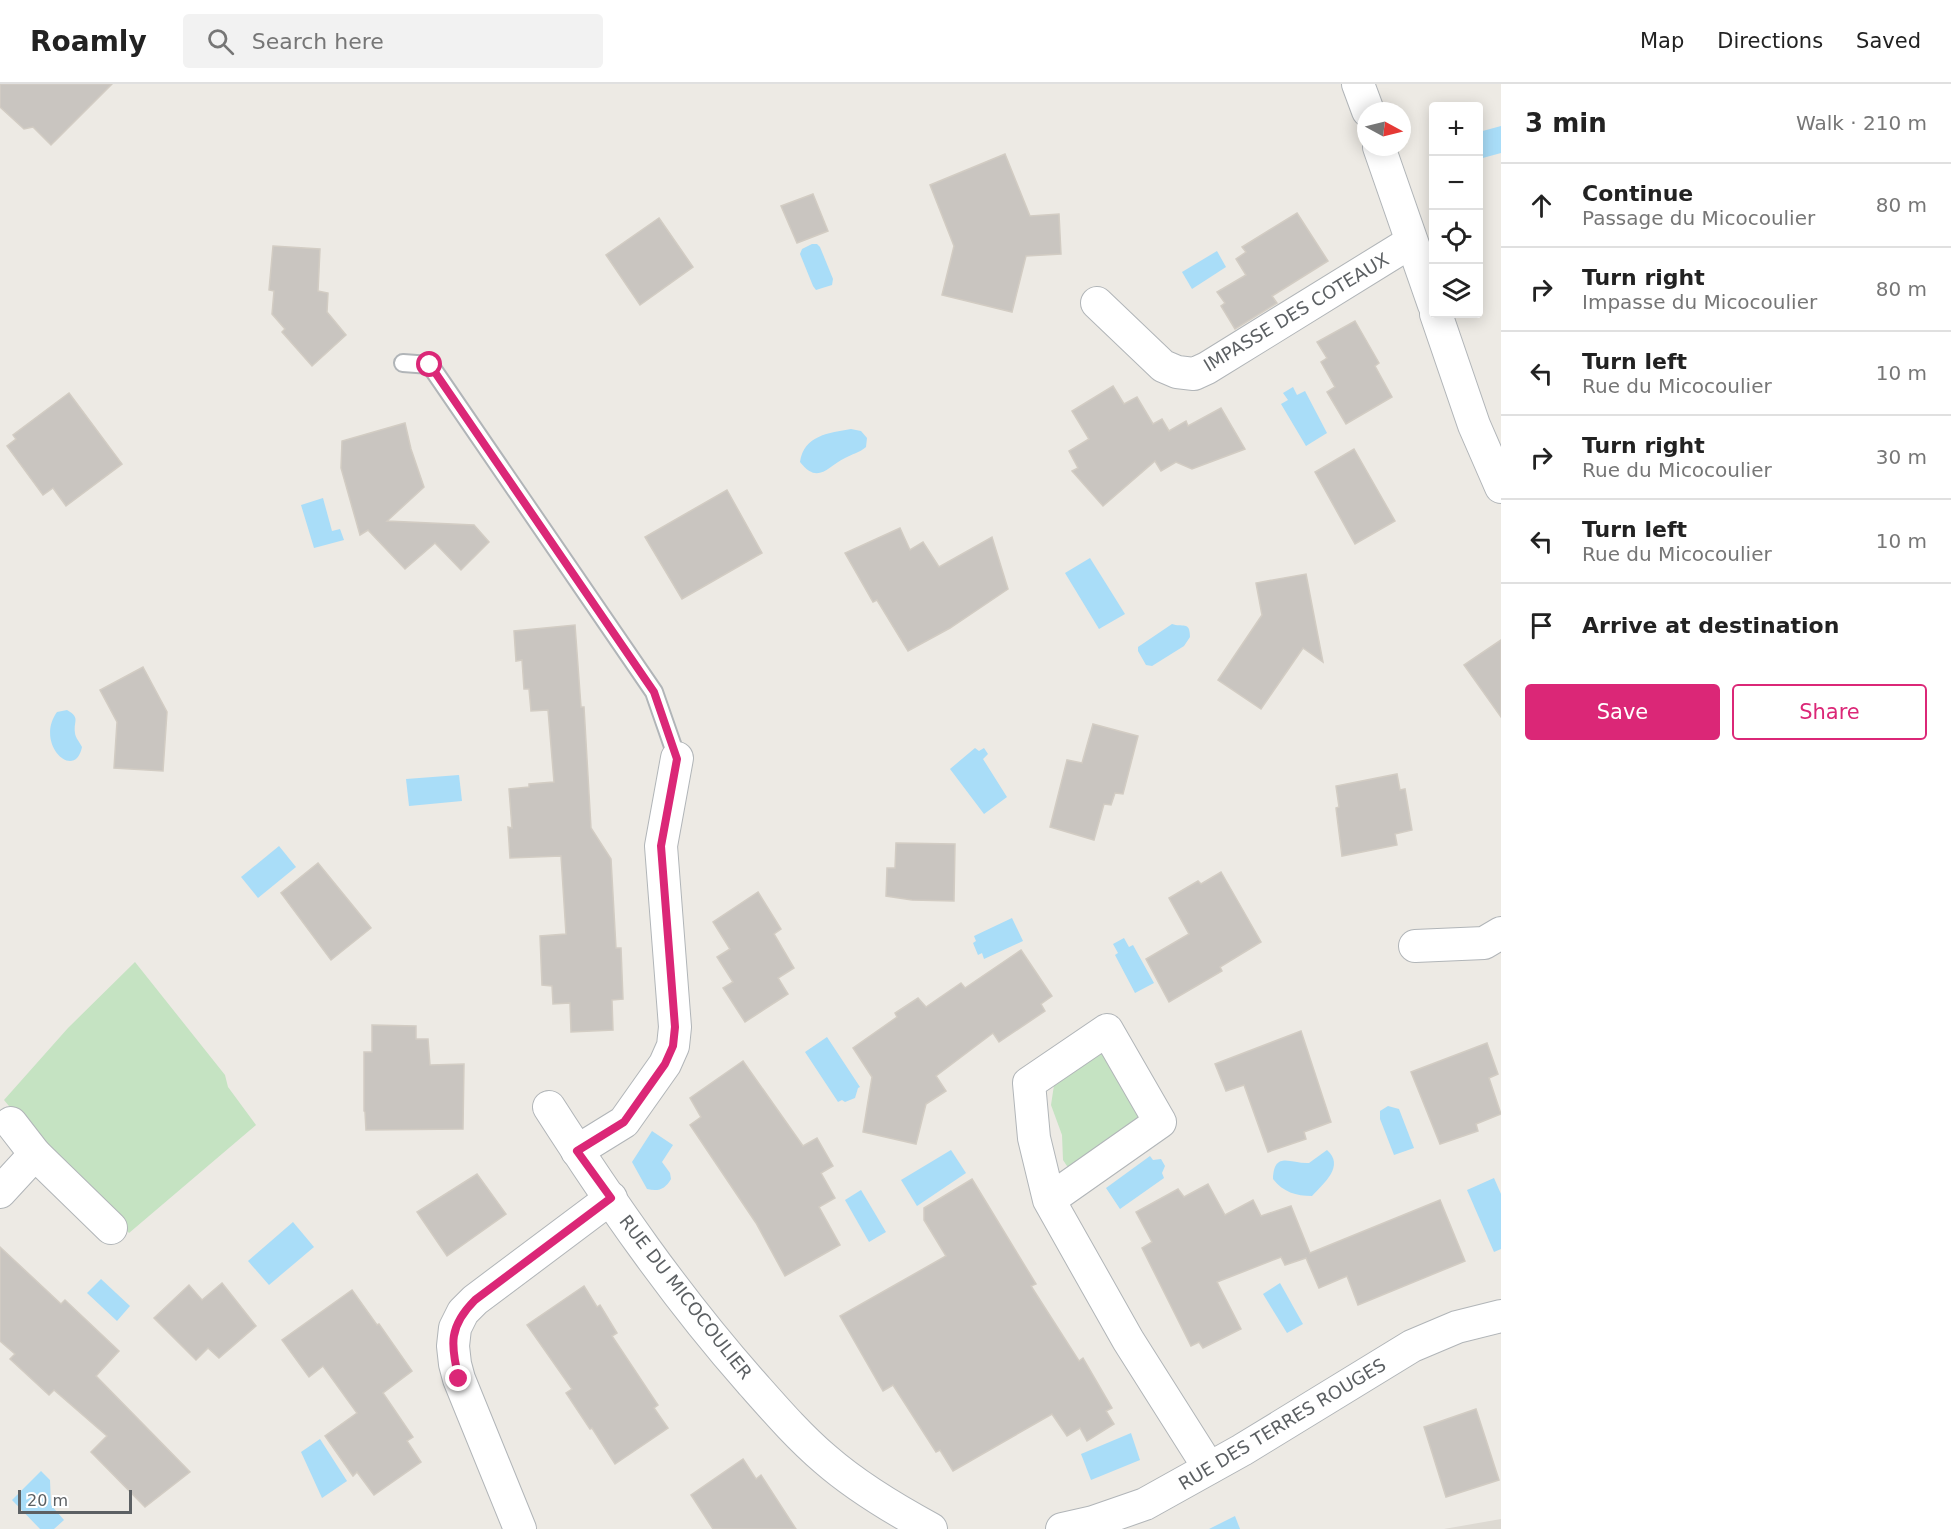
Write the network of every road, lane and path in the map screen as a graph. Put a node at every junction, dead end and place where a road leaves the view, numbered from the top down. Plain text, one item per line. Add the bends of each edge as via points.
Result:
1 (1358, 84) edge
2 (1365, 102) edge
3 (1382, 156) edge
4 (1411, 242) junction
5 (1429, 291) edge
6 (1097, 303) dead end
7 (1437, 318) edge
8 (403, 363) dead end
9 (1501, 487) edge
10 (677, 759) joint
11 (1501, 933) edge
12 (1415, 946) dead end
13 (549, 1107) dead end
14 (11, 1123) dead end
15 (577, 1151) junction
16 (35, 1154) junction
17 (0, 1192) edge
18 (611, 1198) junction
19 (1049, 1200) junction
20 (111, 1228) dead end
21 (1501, 1316) edge
22 (1209, 1468) junction
23 (520, 1529) edge
24 (931, 1529) edge
25 (1062, 1529) edge

1 - 2 street
3 - 4 street
4 - 5 street
4 - 6 street, IMPASSE DES COTEAUX via 1194,374 1163,366
7 - 9 street via 1474,424
8 - 10 lane via 430,365 654,692
10 - 15 street via 661,846 675,1027 673,1046 665,1064 624,1122
11 - 12 street via 1484,943
13 - 15 street, RUE DU MICOCOULIER
14 - 16 street
15 - 18 street, RUE DU MICOCOULIER
16 - 17 street
16 - 20 street
18 - 23 street, RUE DU MICOCOULIER via 475,1300 455,1328 453,1346 459,1379
18 - 24 street, RUE DU MICOCOULIER via 716,1342 785,1420 867,1492
19 - 19 street via 1160,1122 1107,1030 1029,1083 1034,1138
19 - 22 street via 1128,1340
21 - 22 street, RUE DES TERRES ROUGES via 1457,1327 1412,1346
22 - 25 street, RUE DES TERRES ROUGES via 1144,1504

